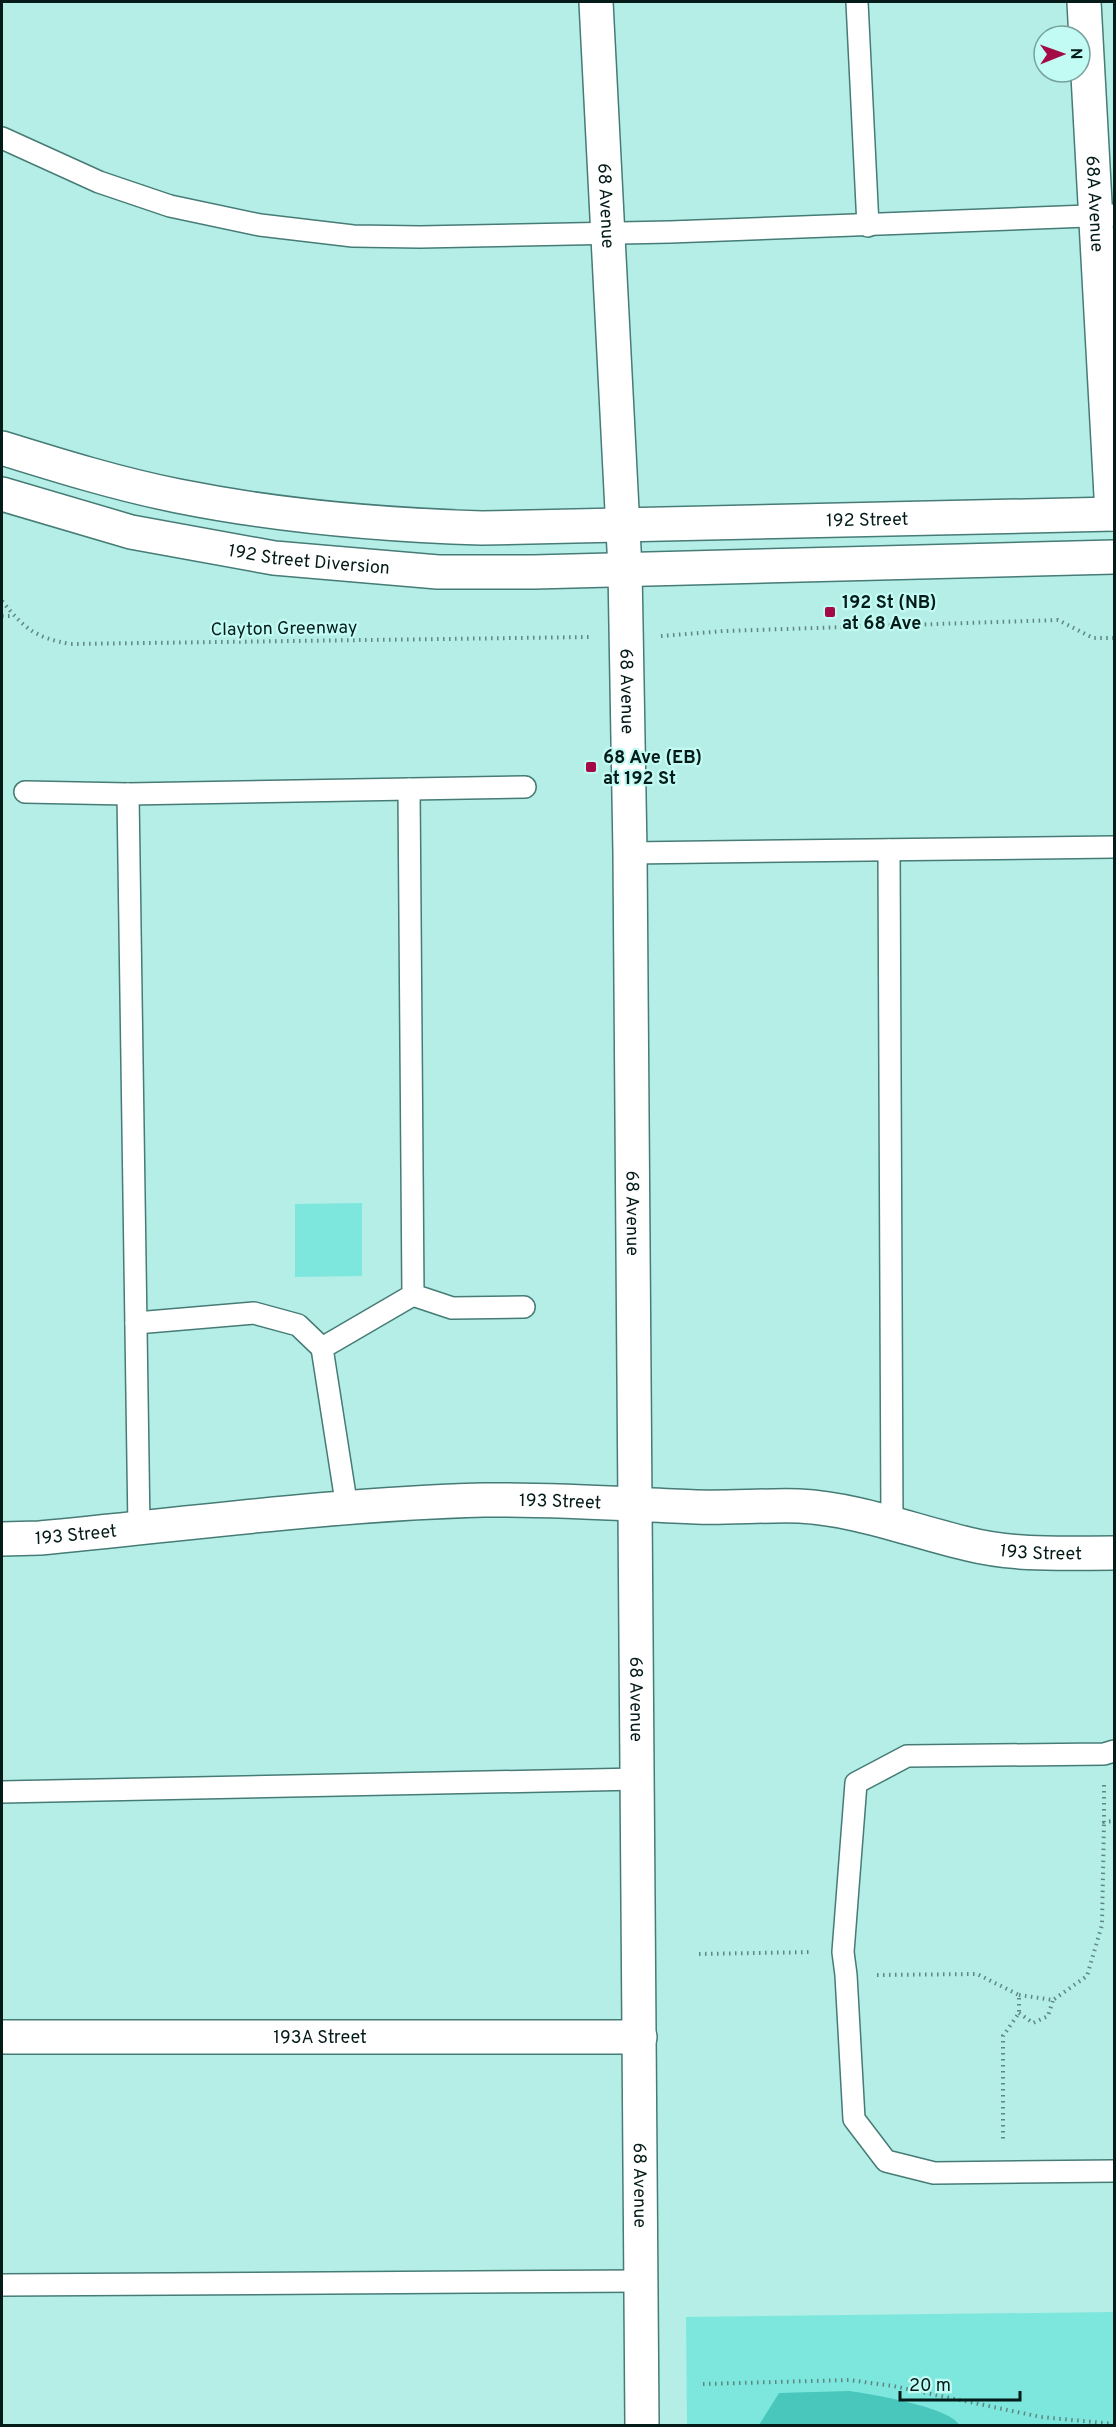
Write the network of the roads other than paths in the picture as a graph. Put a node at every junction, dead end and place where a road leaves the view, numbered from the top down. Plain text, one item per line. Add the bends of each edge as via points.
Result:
1 (596, 2) edge
2 (857, 2) edge
3 (1084, 2) edge
4 (2, 138) edge
5 (1105, 215) edge
6 (868, 226) junction
7 (609, 232) junction
8 (2, 448) edge
9 (2, 494) edge
10 (1113, 514) edge
11 (622, 525) junction
12 (1114, 557) edge
13 (625, 569) junction
14 (525, 787) dead end
15 (409, 789) junction
16 (25, 792) dead end
17 (128, 794) junction
18 (1114, 847) edge
19 (889, 850) junction
20 (630, 853) junction
21 (413, 1295) junction
22 (524, 1307) dead end
23 (136, 1323) junction
24 (322, 1348) junction
25 (636, 1503) junction
26 (347, 1508) junction
27 (892, 1522) junction
28 (139, 1529) junction
29 (2, 1539) edge
30 (1114, 1553) edge
31 (1109, 1753) edge
32 (638, 1779) junction
33 (2, 1792) edge
34 (2, 2037) edge
35 (639, 2037) junction
36 (1114, 2171) edge
37 (641, 2281) junction
38 (2, 2285) edge
39 (642, 2426) edge

1 - 7 street, 68 Avenue
2 - 6 lane
3 - 5 street, 68A Avenue
4 - 7 lane via 109,185 170,206 260,225 353,236
5 - 6 lane
5 - 10 street, 68A Avenue
6 - 7 lane
7 - 11 street, 68 Avenue
8 - 11 street via 177,496 343,520 482,528
9 - 13 street, 192 Street Diversion via 131,532 274,558 438,572
10 - 11 street, 192 Street
11 - 13 street, 68 Avenue
12 - 13 street
13 - 20 street, 68 Avenue
14 - 15 lane
15 - 17 lane
15 - 21 lane
16 - 17 lane
17 - 23 lane
18 - 19 lane
19 - 20 lane
19 - 27 lane
20 - 25 street, 68 Avenue
21 - 22 lane via 452,1308
21 - 24 lane
23 - 24 lane via 254,1313 298,1325
23 - 28 lane
24 - 26 lane
25 - 26 street, 193 Street via 482,1500
25 - 27 street, 193 Street via 800,1506
25 - 32 street, 68 Avenue
26 - 28 street, 193 Street
27 - 30 street, 193 Street via 970,1545 1028,1554
28 - 29 street, 193 Street
31 - 36 lane via 907,1756 856,1783 843,1952 854,2119 886,2161 934,2173
32 - 33 lane
32 - 35 street, 68 Avenue
34 - 35 street, 193A Street
35 - 37 street, 68 Avenue
37 - 38 lane
37 - 39 street, 68 Avenue

